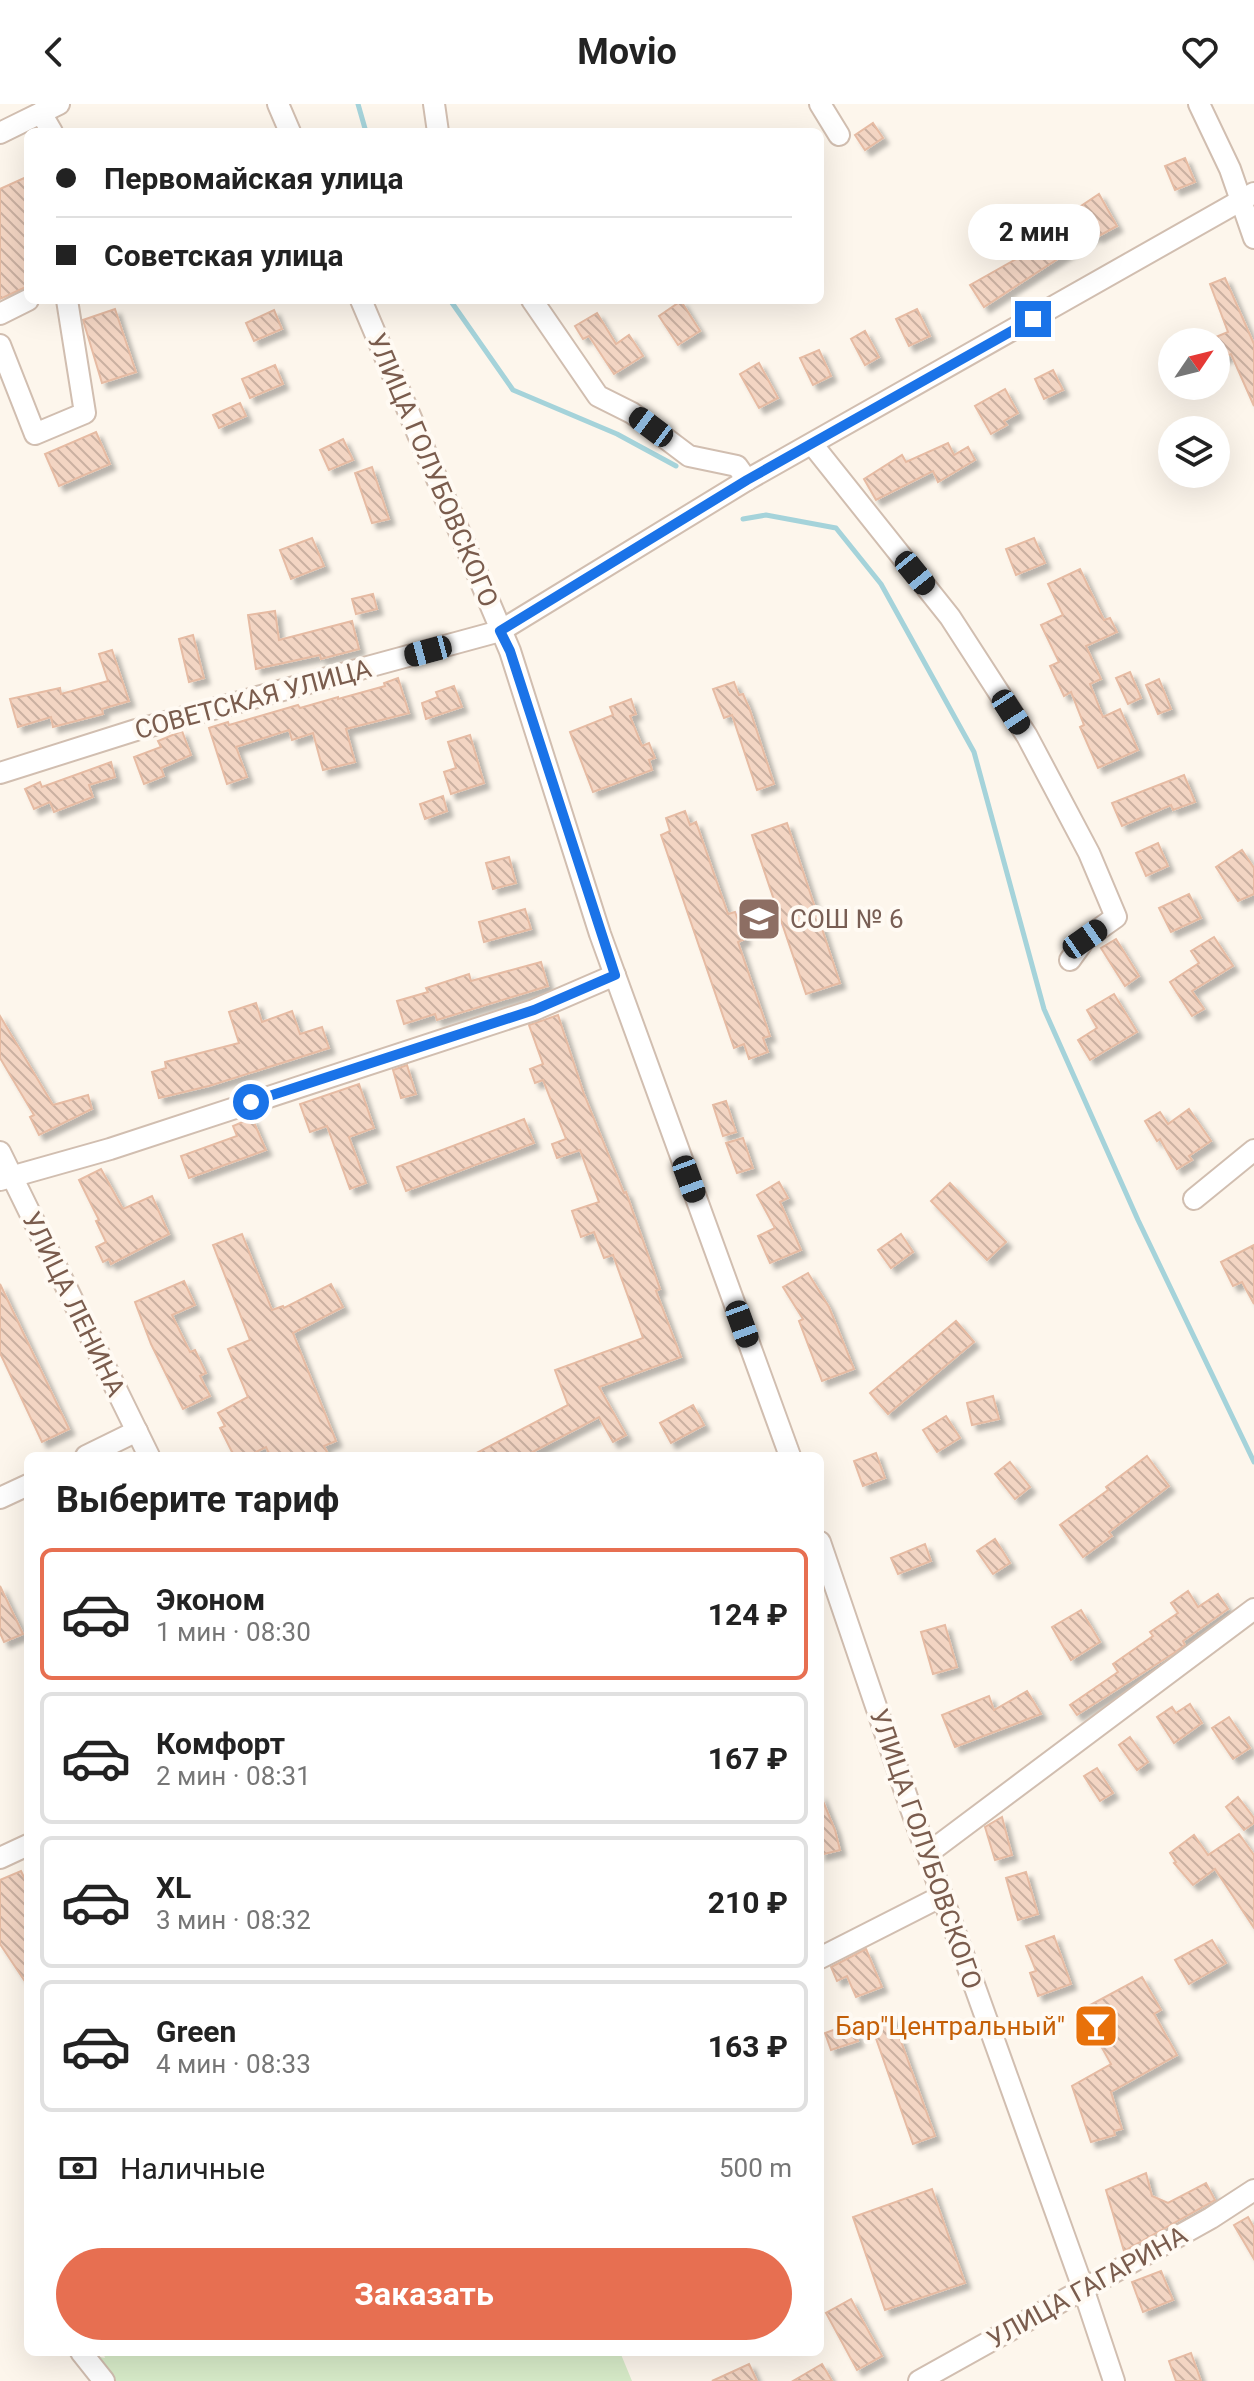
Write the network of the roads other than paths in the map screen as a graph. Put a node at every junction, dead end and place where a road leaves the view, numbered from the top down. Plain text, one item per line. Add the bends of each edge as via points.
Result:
1 (278, 104) edge
2 (820, 104) edge
3 (1199, 104) edge
4 (437, 106) edge
5 (50, 108) edge
6 (52, 128) edge
7 (288, 128) edge
8 (438, 128) edge
9 (0, 133) edge
10 (839, 135) dead end
11 (1247, 197) edge
12 (1254, 238) edge
13 (24, 302) edge
14 (68, 304) edge
15 (363, 304) edge
16 (535, 304) edge
17 (0, 314) edge
18 (0, 345) edge
19 (812, 444) junction
20 (747, 480) junction
21 (500, 631) junction
22 (0, 773) edge
23 (1070, 960) dead end
24 (615, 975) junction
25 (1254, 1150) edge
26 (0, 1152) edge
27 (6, 1178) edge
28 (1194, 1199) dead end
29 (137, 1431) junction
30 (94, 1452) edge
31 (147, 1452) edge
32 (789, 1452) edge
33 (24, 1487) edge
34 (0, 1498) edge
35 (824, 1554) edge
36 (1254, 1609) edge
37 (24, 1847) edge
38 (927, 1854) junction
39 (0, 1858) edge
40 (942, 1896) junction
41 (824, 1956) edge
42 (1254, 2190) edge
43 (1083, 2288) junction
44 (84, 2356) edge
45 (104, 2381) edge
46 (919, 2381) edge
47 (1114, 2381) edge

1 - 7 street
2 - 10 street
3 - 11 street
4 - 8 street
5 - 6 street
5 - 9 street
11 - 12 street
11 - 19 street, СОВЕТСКАЯ УЛИЦА
13 - 17 street
14 - 18 street via 85,413 35,434
15 - 21 street, УЛИЦА ГОЛУБОВСКОГО
16 - 20 street via 598,396 632,413 689,456 737,466
19 - 20 street, СОВЕТСКАЯ УЛИЦА
19 - 23 street via 950,617 1027,736 1089,853 1116,917 1085,939
20 - 21 street, СОВЕТСКАЯ УЛИЦА
21 - 22 street, СОВЕТСКАЯ УЛИЦА via 136,730
21 - 24 street, УЛИЦА ГОЛУБОВСКОГО
24 - 27 street via 534,1010
24 - 32 street, УЛИЦА ГОЛУБОВСКОГО
25 - 28 street
26 - 27 street, УЛИЦА ЛЕНИНА
27 - 29 street, УЛИЦА ЛЕНИНА
29 - 30 street
29 - 31 street, УЛИЦА ЛЕНИНА
33 - 34 street
35 - 38 street, УЛИЦА ГОЛУБОВСКОГО
36 - 38 street
37 - 39 street
38 - 40 street, УЛИЦА ГОЛУБОВСКОГО
40 - 41 street
40 - 43 street, УЛИЦА ГОЛУБОВСКОГО
42 - 43 street, УЛИЦА ГАГАРИНА
43 - 46 street, УЛИЦА ГАГАРИНА
43 - 47 street, УЛИЦА ГОЛУБОВСКОГО
44 - 45 street

